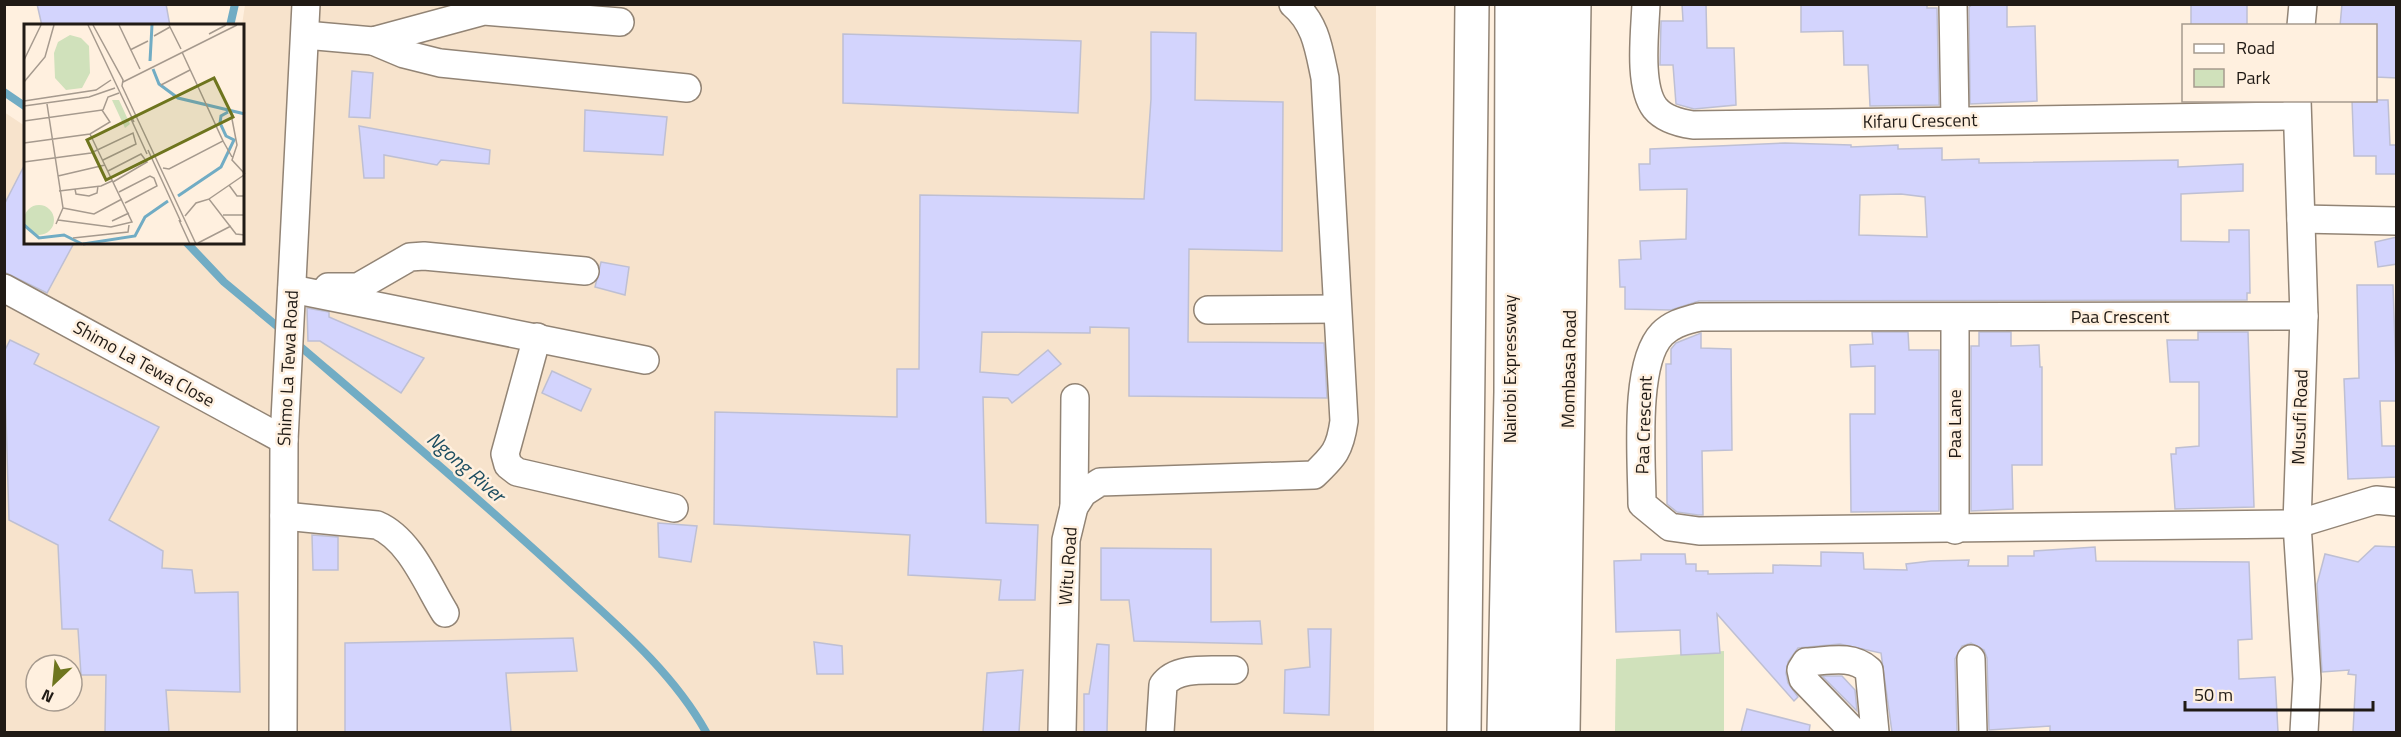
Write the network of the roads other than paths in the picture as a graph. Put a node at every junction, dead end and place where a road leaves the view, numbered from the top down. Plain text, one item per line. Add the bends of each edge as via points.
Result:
1 (306, 4) edge
2 (1293, 4) edge
3 (1472, 4) edge
4 (1512, 4) edge
5 (1544, 4) edge
6 (1574, 4) edge
7 (1646, 4) edge
8 (1953, 4) edge
9 (2303, 4) edge
10 (620, 22) dead end
11 (2301, 24) edge
12 (305, 35) junction
13 (373, 41) junction
14 (687, 88) dead end
15 (2297, 108) edge
16 (1955, 120) junction
17 (2301, 219) junction
18 (2397, 221) edge
19 (585, 271) dead end
20 (292, 287) junction
21 (4, 288) edge
22 (1337, 309) junction
23 (1208, 310) dead end
24 (2304, 316) junction
25 (1955, 318) junction
26 (537, 337) junction
27 (645, 360) dead end
28 (1075, 398) dead end
29 (284, 440) junction
30 (2397, 502) edge
31 (1074, 507) junction
32 (674, 508) dead end
33 (284, 516) junction
34 (2297, 524) junction
35 (1954, 530) junction
36 (445, 613) dead end
37 (1971, 659) dead end
38 (1234, 670) dead end
39 (283, 732) edge
40 (1062, 732) edge
41 (1160, 732) edge
42 (1464, 732) edge
43 (1504, 732) edge
44 (1535, 732) edge
45 (1563, 732) edge
46 (1854, 732) edge
47 (1875, 732) edge
48 (1973, 732) edge
49 (2304, 732) edge

1 - 12 street, Shimo La Tewa Road
2 - 22 street via 1305,14 1314,32 1325,78
3 - 42 highway
4 - 43 highway, Nairobi Expressway via 1511,392
5 - 44 highway, Nairobi Expressway
6 - 45 highway, Mombasa Road
7 - 16 street, Kifaru Crescent via 1643,72 1654,107 1673,121 1692,126
8 - 16 street
9 - 11 street
10 - 13 street via 483,11
12 - 13 street
12 - 20 street, Shimo La Tewa Road
13 - 14 street via 440,63
15 - 16 street, Kifaru Crescent
15 - 17 street, Musufi Road
17 - 18 street
17 - 24 street, Musufi Road
19 - 20 street via 424,256 410,257 358,287
20 - 26 street
20 - 29 street, Shimo La Tewa Road
21 - 29 street, Shimo La Tewa Close
22 - 23 street
22 - 31 street, Witu Road via 1343,430 1337,453 1314,475 1100,482 1083,493
24 - 25 street, Paa Crescent
24 - 34 street, Musufi Road
25 - 35 street, Paa Lane
25 - 35 street, Paa Crescent via 1699,317 1675,324 1662,334 1648,355 1642,404 1642,504 1670,527 1699,531
26 - 27 street
26 - 32 street via 505,454 508,465 517,472
28 - 31 street
29 - 33 street, Shimo La Tewa Road
30 - 34 street, Paa Crescent via 2376,500
31 - 40 street, Witu Road via 1066,540
33 - 36 street via 377,525 389,530
33 - 39 street, Shimo La Tewa Road
34 - 35 street, Paa Crescent
34 - 49 street, Musufi Road via 2307,679
37 - 48 street
38 - 41 street via 1188,672 1168,679 1163,685
46 - 47 street via 1803,679 1801,670 1806,662 1850,659 1869,670

